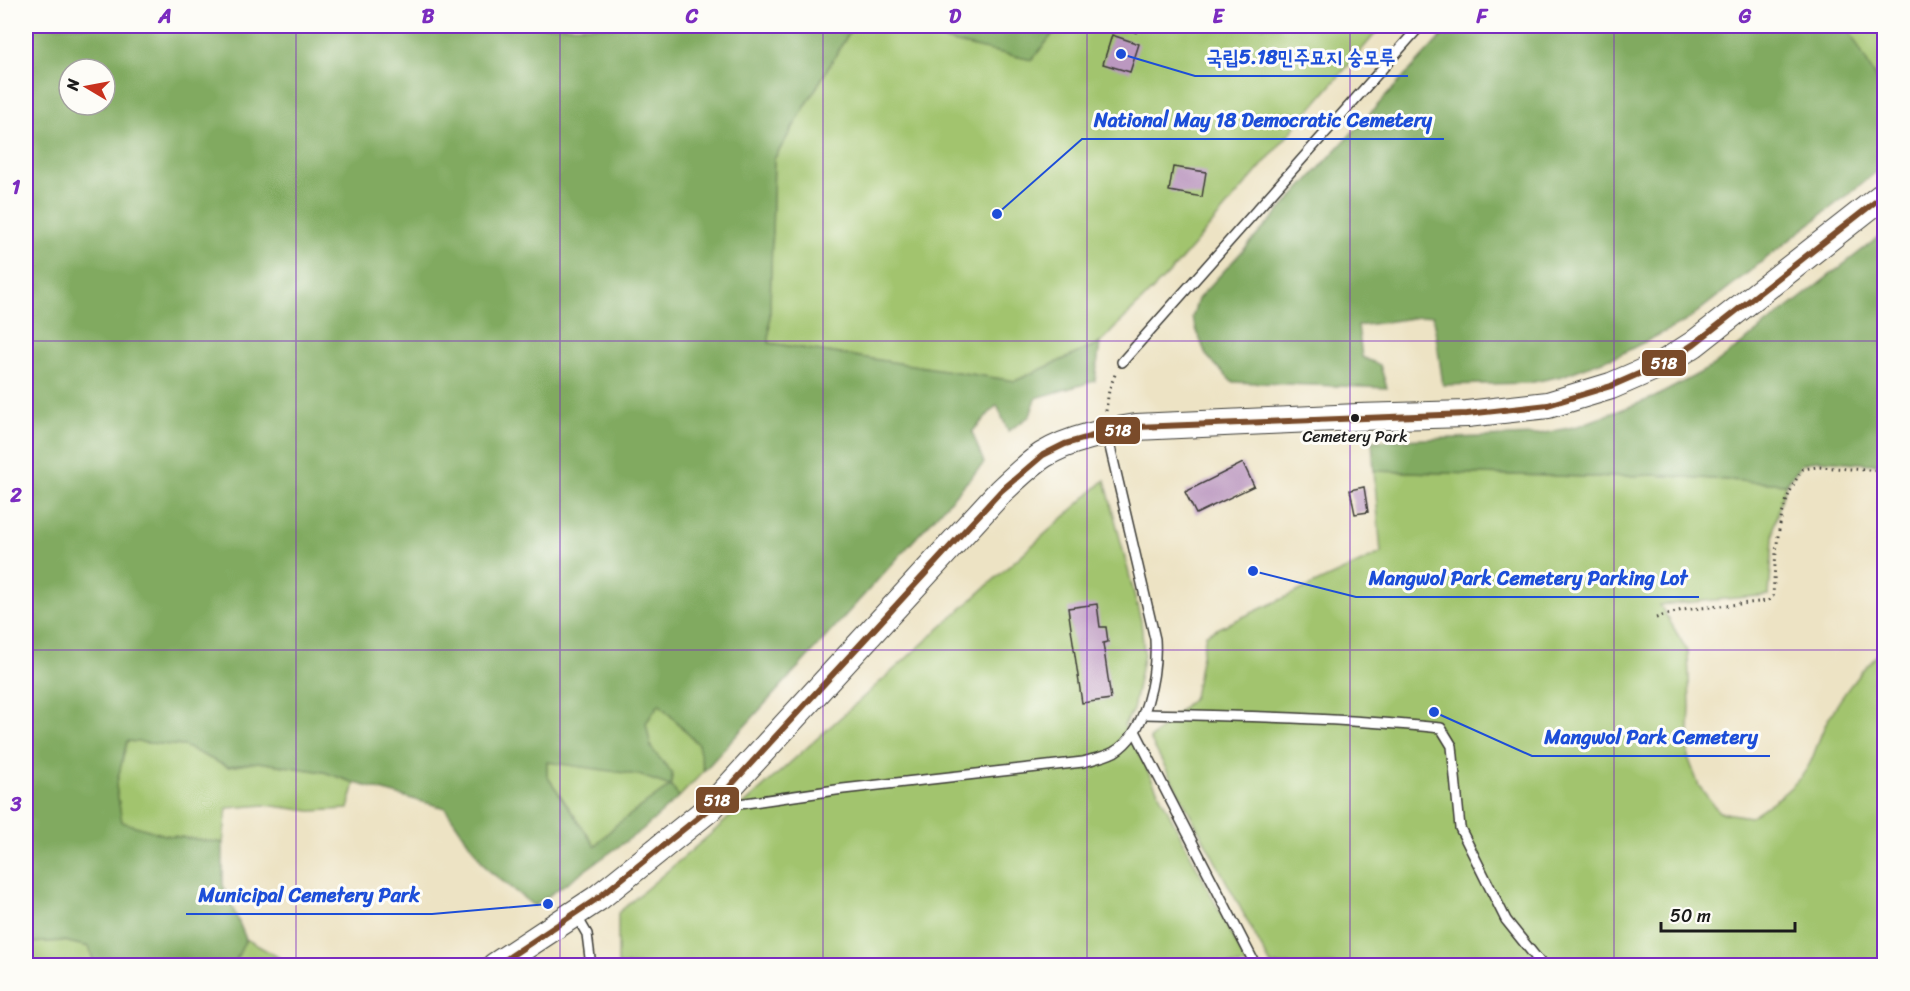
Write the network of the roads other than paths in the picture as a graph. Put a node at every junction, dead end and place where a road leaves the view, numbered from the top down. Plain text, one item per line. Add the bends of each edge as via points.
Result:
1 (1420, 26) edge
2 (1884, 195) edge
3 (1122, 362) road end
4 (1107, 432) junction
5 (1144, 714) junction
6 (1136, 731) junction
7 (710, 808) junction
8 (575, 913) junction
9 (495, 966) edge
10 (591, 966) edge
11 (1256, 966) edge
12 (1543, 966) edge

1 - 3 lane
2 - 4 main road via 1694,344 1666,362 1611,386 1548,405 1467,414 1160,426
4 - 5 lane via 1155,639 1156,658
4 - 7 main road via 1043,455 1000,491
5 - 6 lane
5 - 12 lane via 1441,728 1452,746 1460,828 1506,920
6 - 7 lane via 1115,751 1083,762
6 - 11 lane
7 - 8 main road
8 - 9 main road
8 - 10 lane via 587,934

